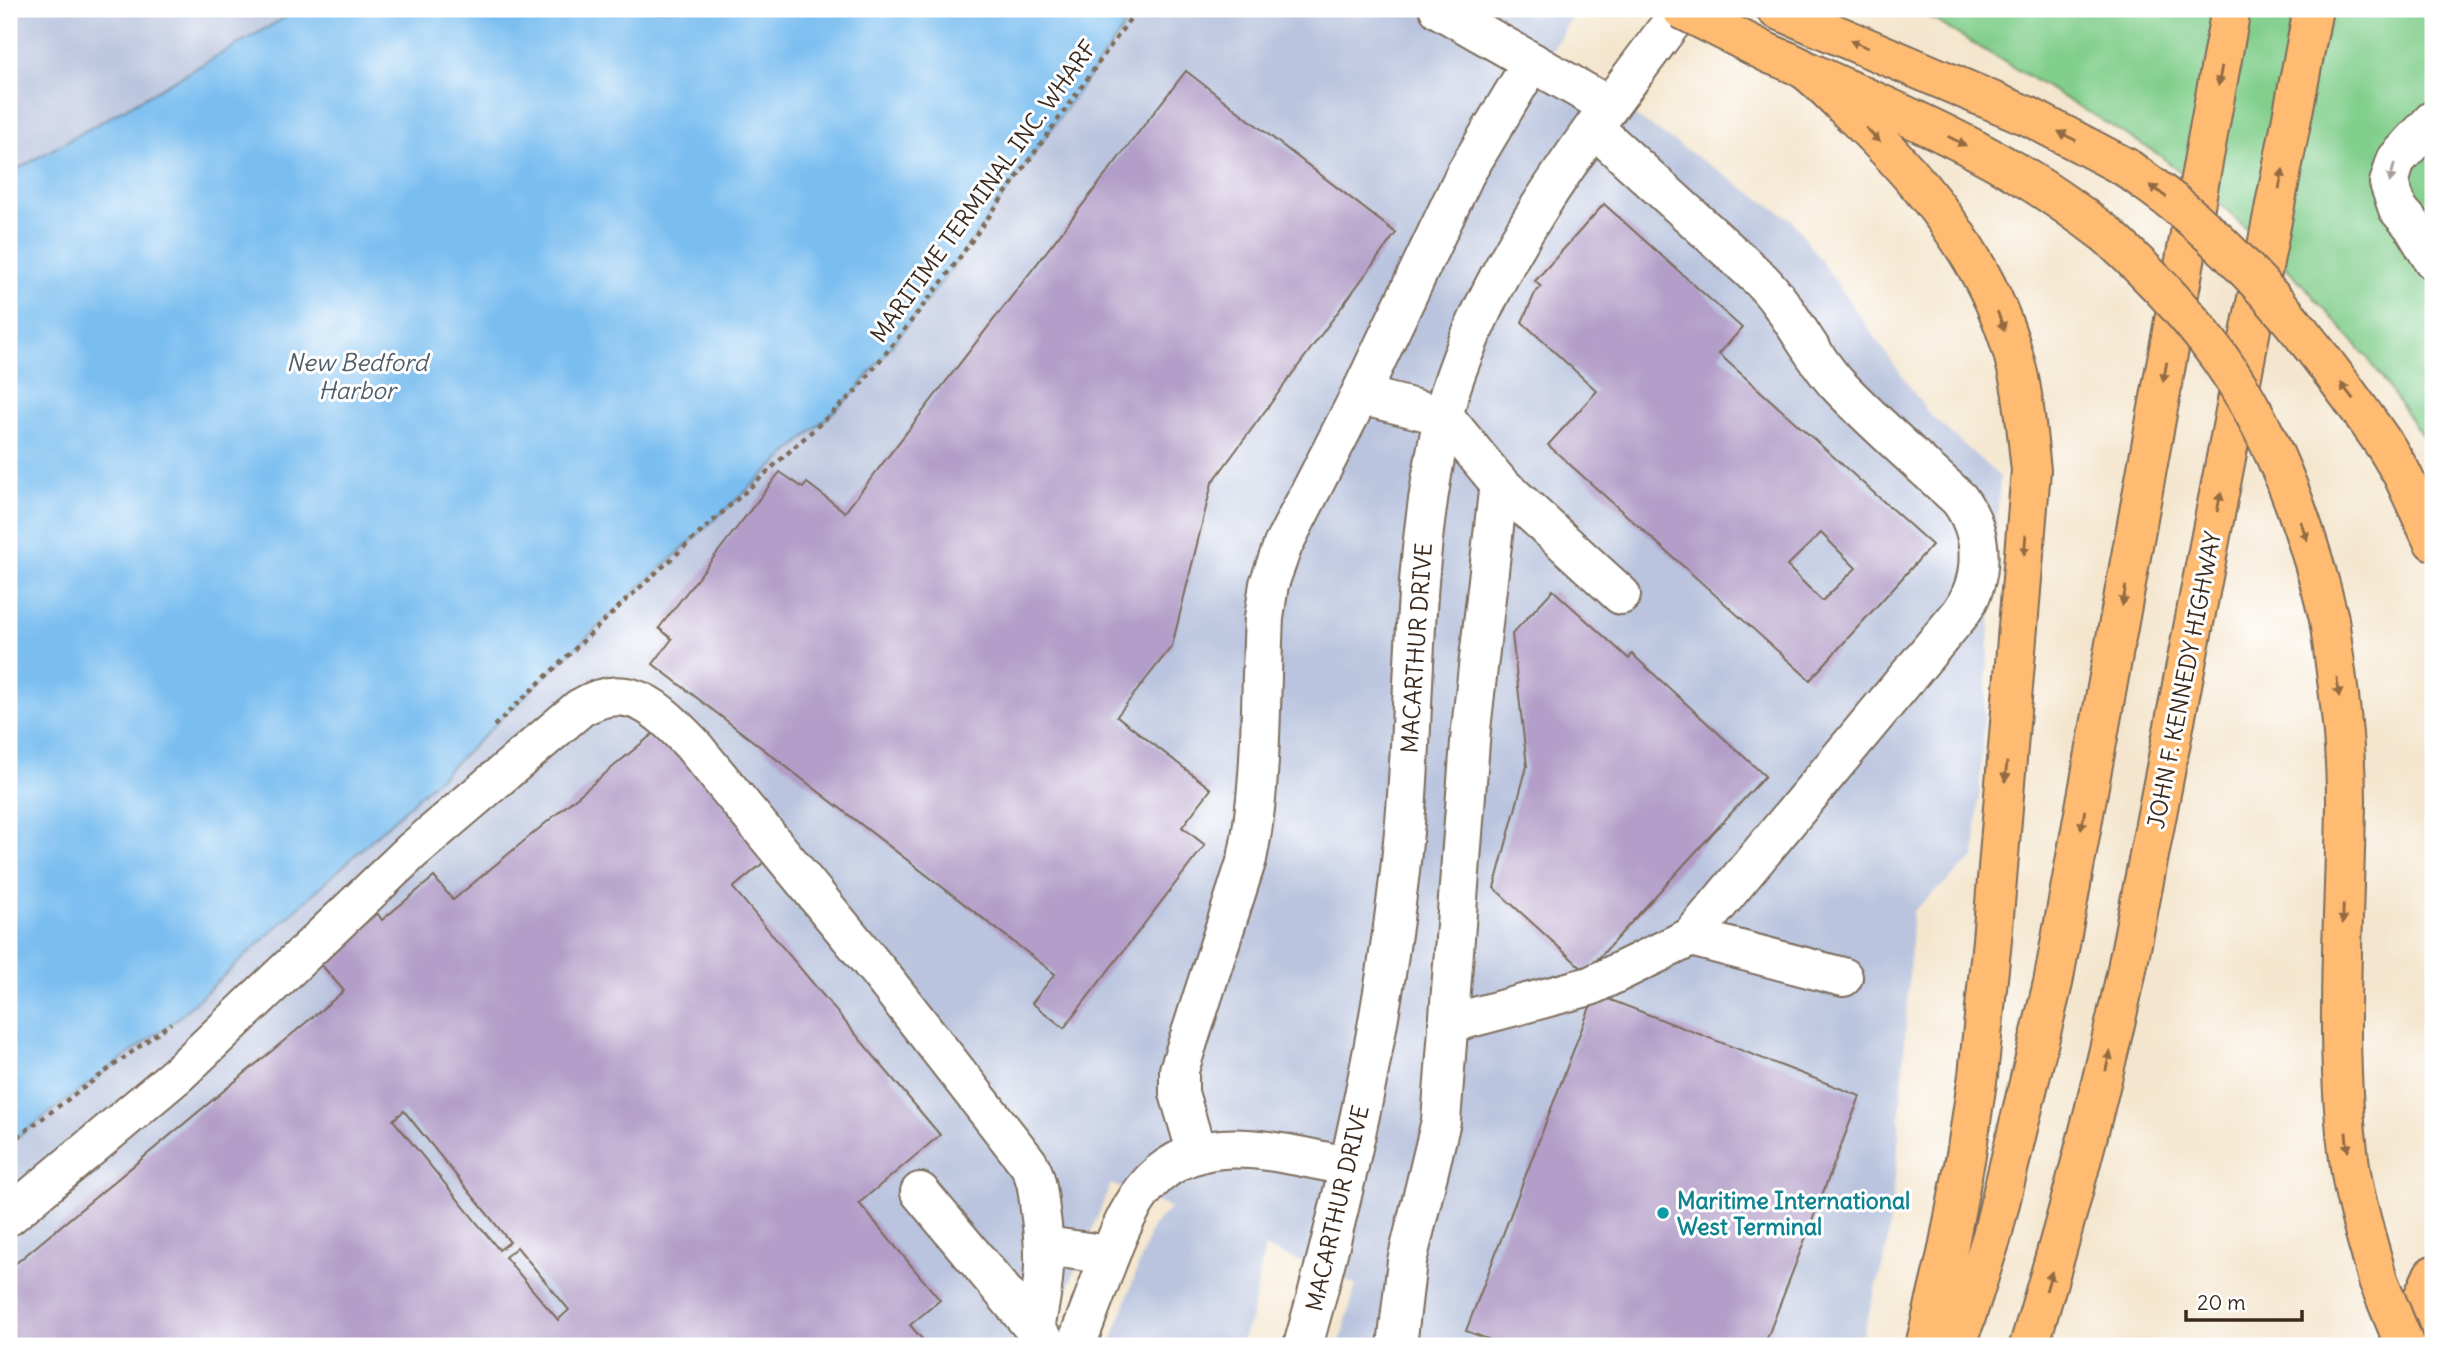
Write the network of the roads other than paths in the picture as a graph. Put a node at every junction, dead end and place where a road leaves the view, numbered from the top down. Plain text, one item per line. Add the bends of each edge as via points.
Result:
1 (1439, 9) edge
2 (1681, 9) edge
3 (2231, 9) edge
4 (2313, 9) edge
5 (1783, 12) edge
6 (1532, 62) junction
7 (1807, 71) junction
8 (1602, 117) junction
9 (2433, 120) edge
10 (2423, 229) edge
11 (2433, 260) edge
12 (1360, 395) junction
13 (1444, 416) junction
14 (1499, 483) junction
15 (2433, 541) edge
16 (1621, 595) dead end
17 (1691, 937) junction
18 (1843, 977) dead end
19 (1448, 1024) junction
20 (1197, 1154) junction
21 (1349, 1166) junction
22 (920, 1192) dead end
23 (9, 1216) edge
24 (1046, 1246) junction
25 (1110, 1255) junction
26 (2433, 1275) edge
27 (1042, 1337) edge
28 (1313, 1343) edge
29 (1076, 1346) edge
30 (1397, 1346) edge
31 (1924, 1346) edge
32 (1954, 1346) edge
33 (2029, 1346) edge
34 (2403, 1346) edge

1 - 6 street
2 - 7 main road, bridge
2 - 8 street, MACARTHUR DRIVE
3 -> 32 main road via 2053,983 1992,1236
33 -> 4 main road, JOHN F. KENNEDY HIGHWAY via 2107,1065
15 -> 5 main road, bridge via 2386,447 2329,367 2271,298 2190,216 2127,168 2030,117
6 - 8 street
6 - 12 street via 1465,174
7 -> 31 main road via 1903,166 1971,260 2001,320 2017,368 2031,470 1978,1075 1947,1254
7 -> 34 main road, bridge via 1983,154 2030,180 2106,233 2170,297 2230,373 2280,467 2315,564 2338,686 2346,797 2341,1053 2350,1169 2378,1280
8 - 13 street, MACARTHUR DRIVE via 1551,190 1495,284 1474,327
8 - 17 street via 1772,291 1838,384 1959,499 1978,545 1976,583 1960,614
9 -> 10 street via 2396,160 2389,183 2403,217
10 - 11 street
12 - 13 street
12 - 20 street via 1283,545 1269,584 1251,839 1179,1070 1179,1093
13 - 14 street
13 - 21 street, MACARTHUR DRIVE via 1420,558 1408,782 1394,923 1380,1018
14 - 16 street
14 - 19 street via 1471,729
17 - 18 street
17 - 19 street via 1590,986
19 - 30 street via 1441,1121 1407,1261
20 - 21 street via 1222,1149 1259,1151
20 - 25 street via 1168,1167 1143,1189
21 - 28 street, MACARTHUR DRIVE
22 - 27 street
23 - 24 street via 178,1074 433,833 580,708 596,699 629,696 662,714 691,744 1020,1152 1036,1181
24 - 25 street
24 - 27 street
25 - 29 street
26 - 34 main road

